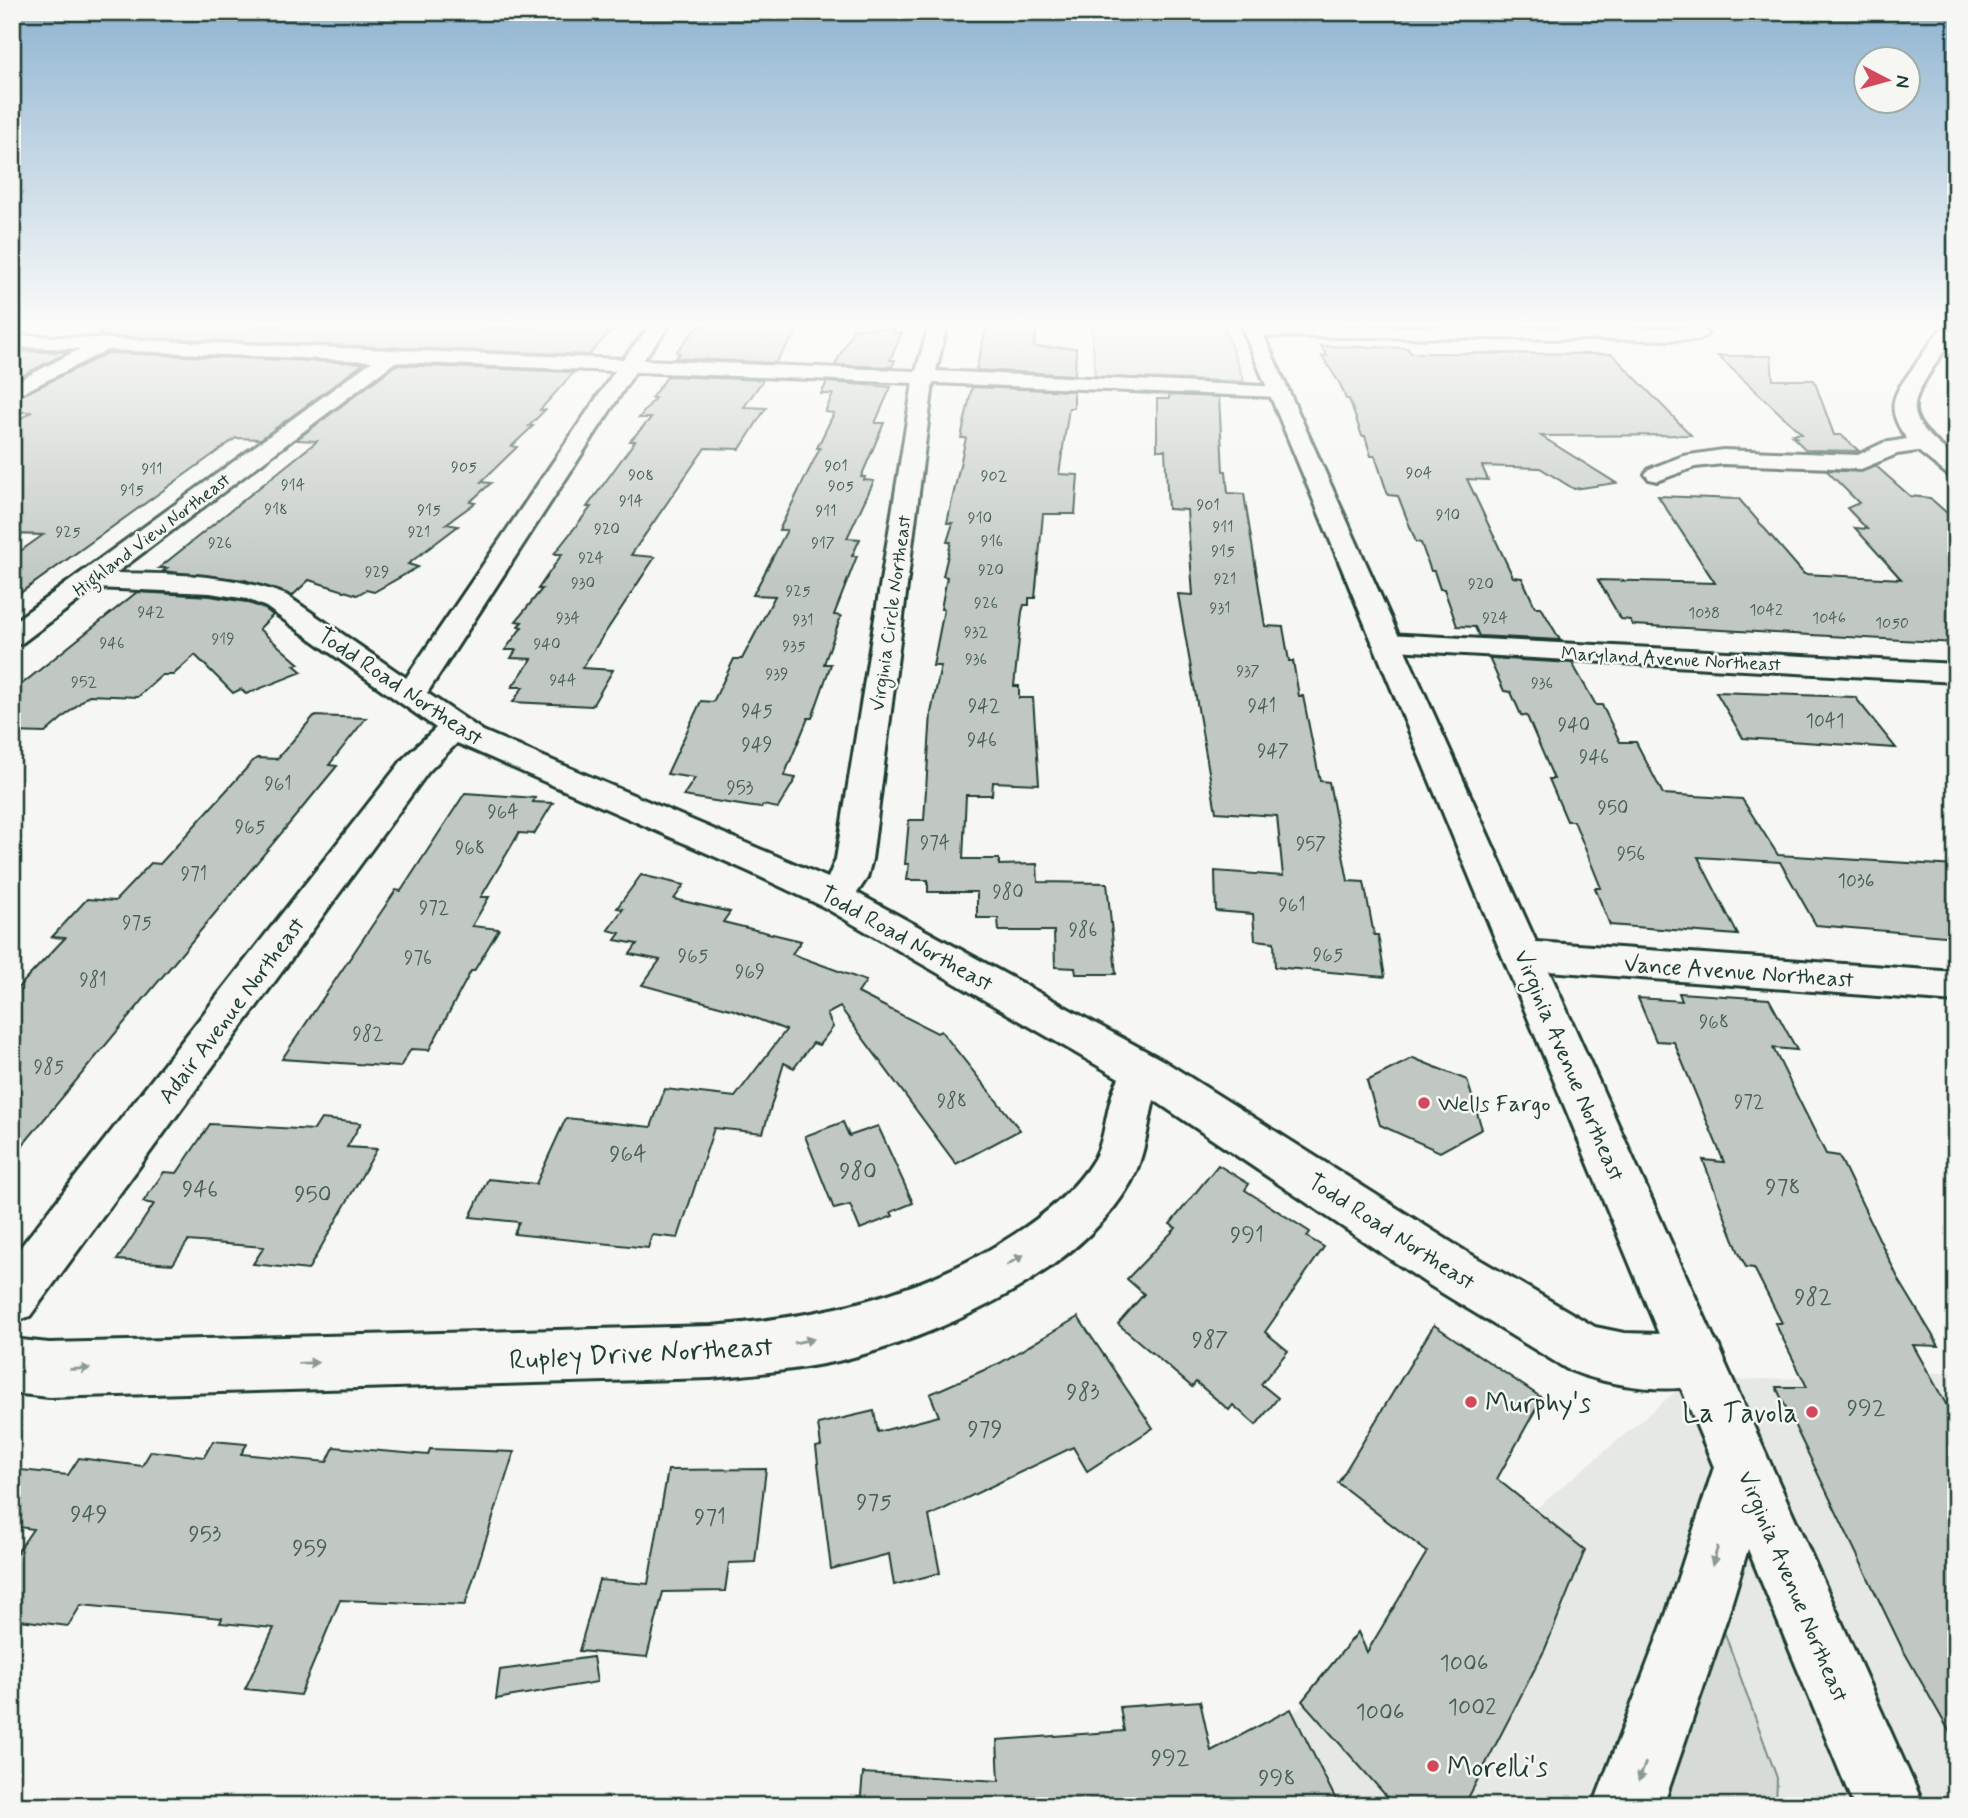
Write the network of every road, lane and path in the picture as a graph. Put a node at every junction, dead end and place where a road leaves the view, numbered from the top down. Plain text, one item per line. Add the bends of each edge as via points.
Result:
1 (318, 410) edge
2 (599, 410) edge
3 (919, 410) edge
4 (1286, 410) edge
5 (1904, 410) edge
6 (1924, 443) junction
7 (1956, 470) edge
8 (1657, 474) dead end
9 (89, 580) junction
10 (12, 637) edge
11 (1387, 643) junction
12 (1956, 673) edge
13 (410, 696) junction
14 (457, 729) junction
15 (835, 897) junction
16 (1522, 955) junction
17 (1956, 987) edge
18 (1148, 1073) junction
19 (12, 1299) edge
20 (1698, 1362) junction
21 (12, 1366) edge
22 (1742, 1468) junction
23 (1628, 1806) edge
24 (1889, 1806) edge

1 - 9 street, Highland View Northeast
2 - 13 street
3 - 15 street, Virginia Circle Northeast via 854,859
4 - 11 street, Virginia Avenue Northeast
5 - 6 street via 1907,423
6 - 7 street
6 - 8 street via 1891,448 1861,462 1723,457 1691,461
9 - 10 street, Highland View Northeast
9 - 13 street, Todd Road Northeast via 258,592
11 - 12 street, Maryland Avenue Northeast
11 - 16 street, Virginia Avenue Northeast
13 - 14 street, Todd Road Northeast
14 - 15 street, Todd Road Northeast
14 - 19 street, Adair Avenue Northeast via 416,765
15 - 18 street, Todd Road Northeast
16 - 17 street, Vance Avenue Northeast
16 - 20 street, Virginia Avenue Northeast
18 - 20 street, Todd Road Northeast via 1447,1268 1586,1350 1624,1359
21 -> 18 street, Rupley Drive Northeast via 49,1370 711,1352 785,1346 857,1330 980,1281 1080,1214 1115,1167 1133,1093
20 - 22 street, Virginia Avenue Northeast
22 -> 23 street via 1697,1615
22 - 24 street, Virginia Avenue Northeast

